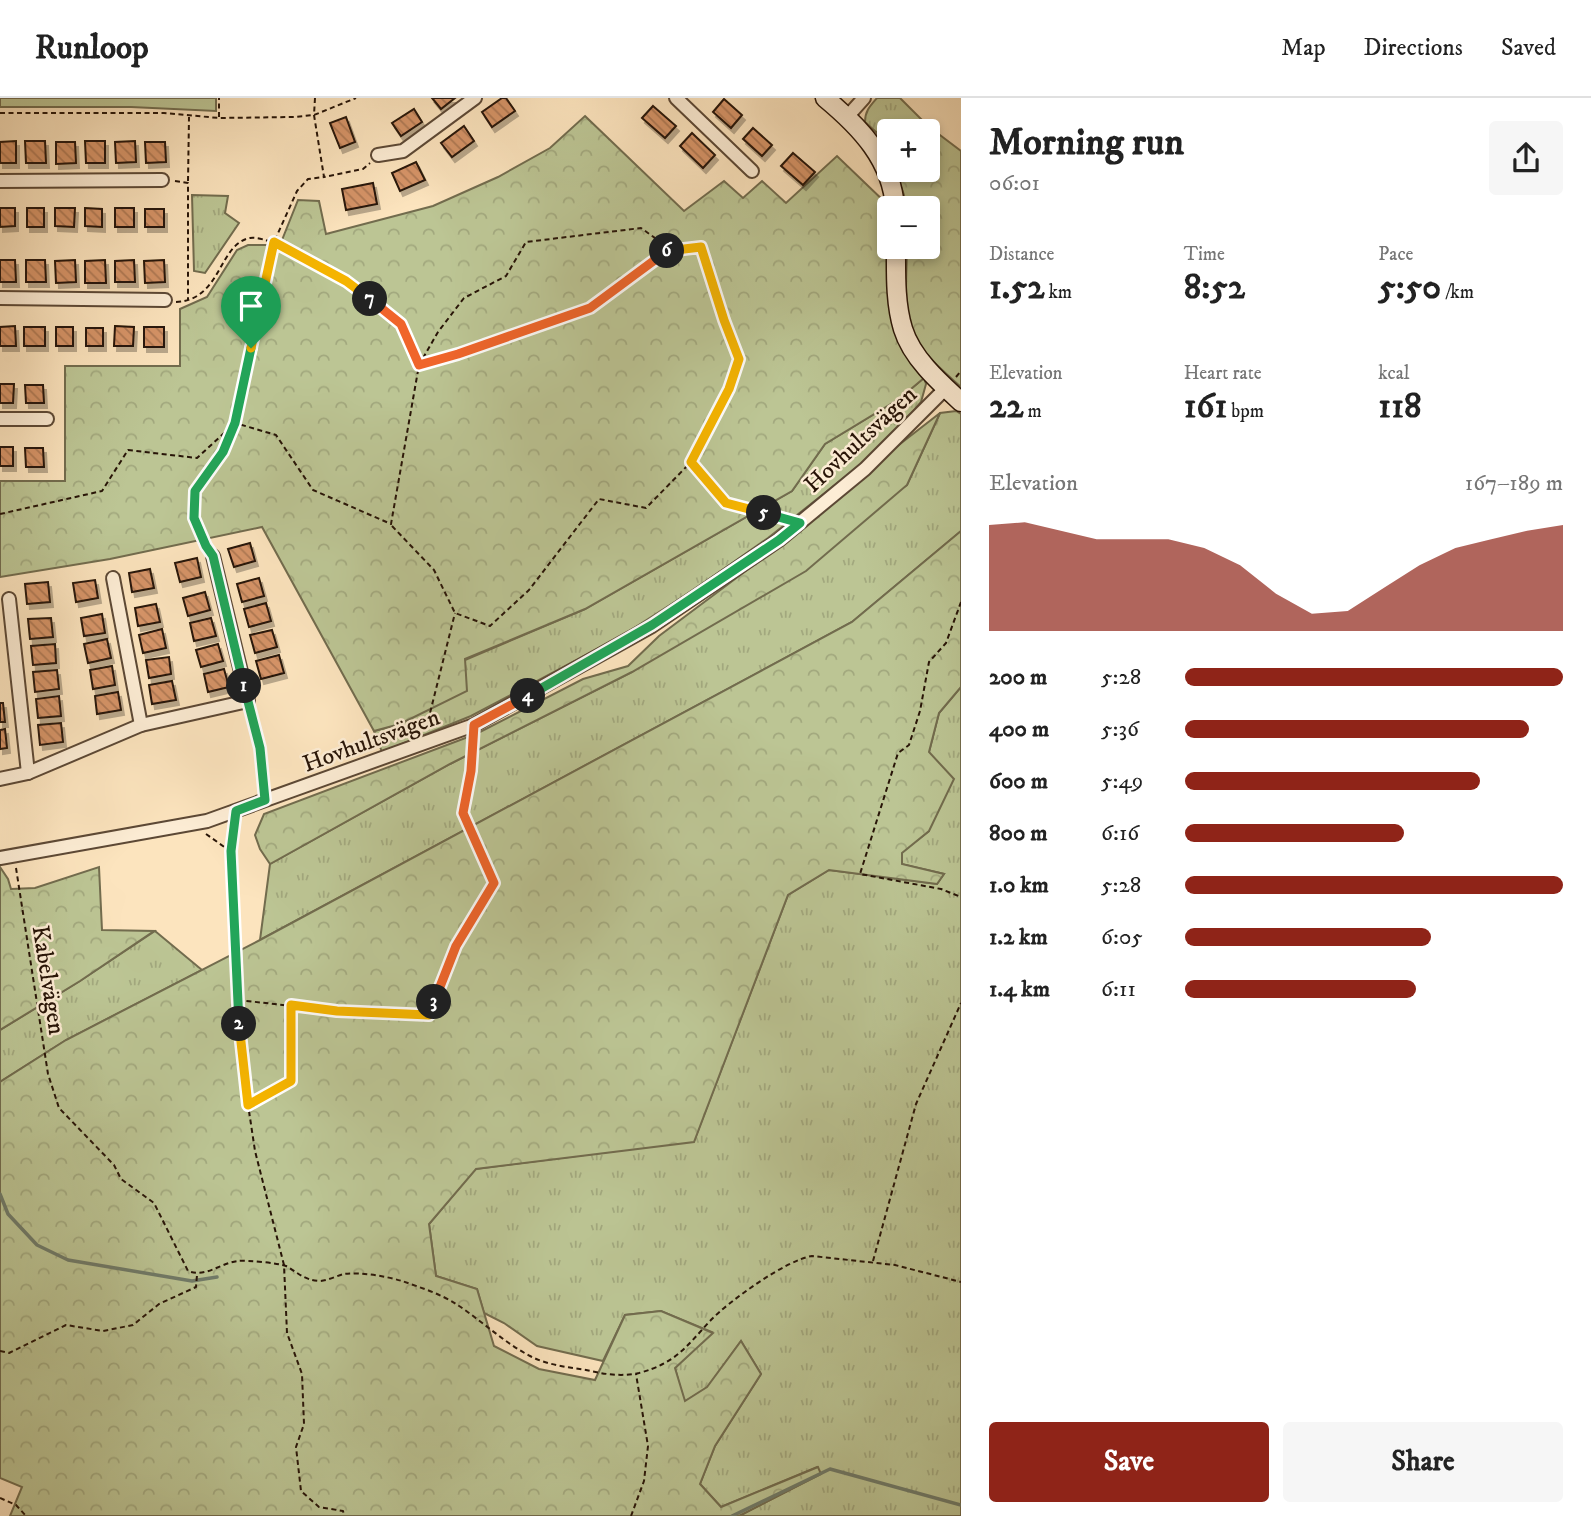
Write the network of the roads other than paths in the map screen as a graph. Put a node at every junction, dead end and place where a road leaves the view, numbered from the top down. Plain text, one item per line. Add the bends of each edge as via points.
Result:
1 (475, 98) edge
2 (676, 98) edge
3 (825, 98) edge
4 (864, 98) edge
5 (847, 117) junction
6 (378, 155) road end
7 (752, 170) dead end
8 (162, 180) road end
9 (0, 181) edge
10 (893, 196) edge
11 (897, 259) edge
12 (0, 298) edge
13 (165, 300) road end
14 (946, 388) junction
15 (961, 402) edge
16 (0, 419) edge
17 (47, 419) dead end
18 (213, 556) road end
19 (113, 578) dead end
20 (9, 599) dead end
21 (141, 725) junction
22 (28, 773) junction
23 (0, 779) edge
24 (0, 858) edge

1 - 6 street via 403,151
2 - 7 street
3 - 5 street
4 - 5 street
5 - 10 street via 875,149 889,176
8 - 9 street
11 - 14 street via 903,331
12 - 13 street
14 - 15 street
14 - 24 street, Hovhultsvägen via 865,470 779,540 652,625 474,725 191,824
16 - 17 street
18 - 21 street via 248,701
19 - 21 street
20 - 22 street
21 - 22 street
22 - 23 street

